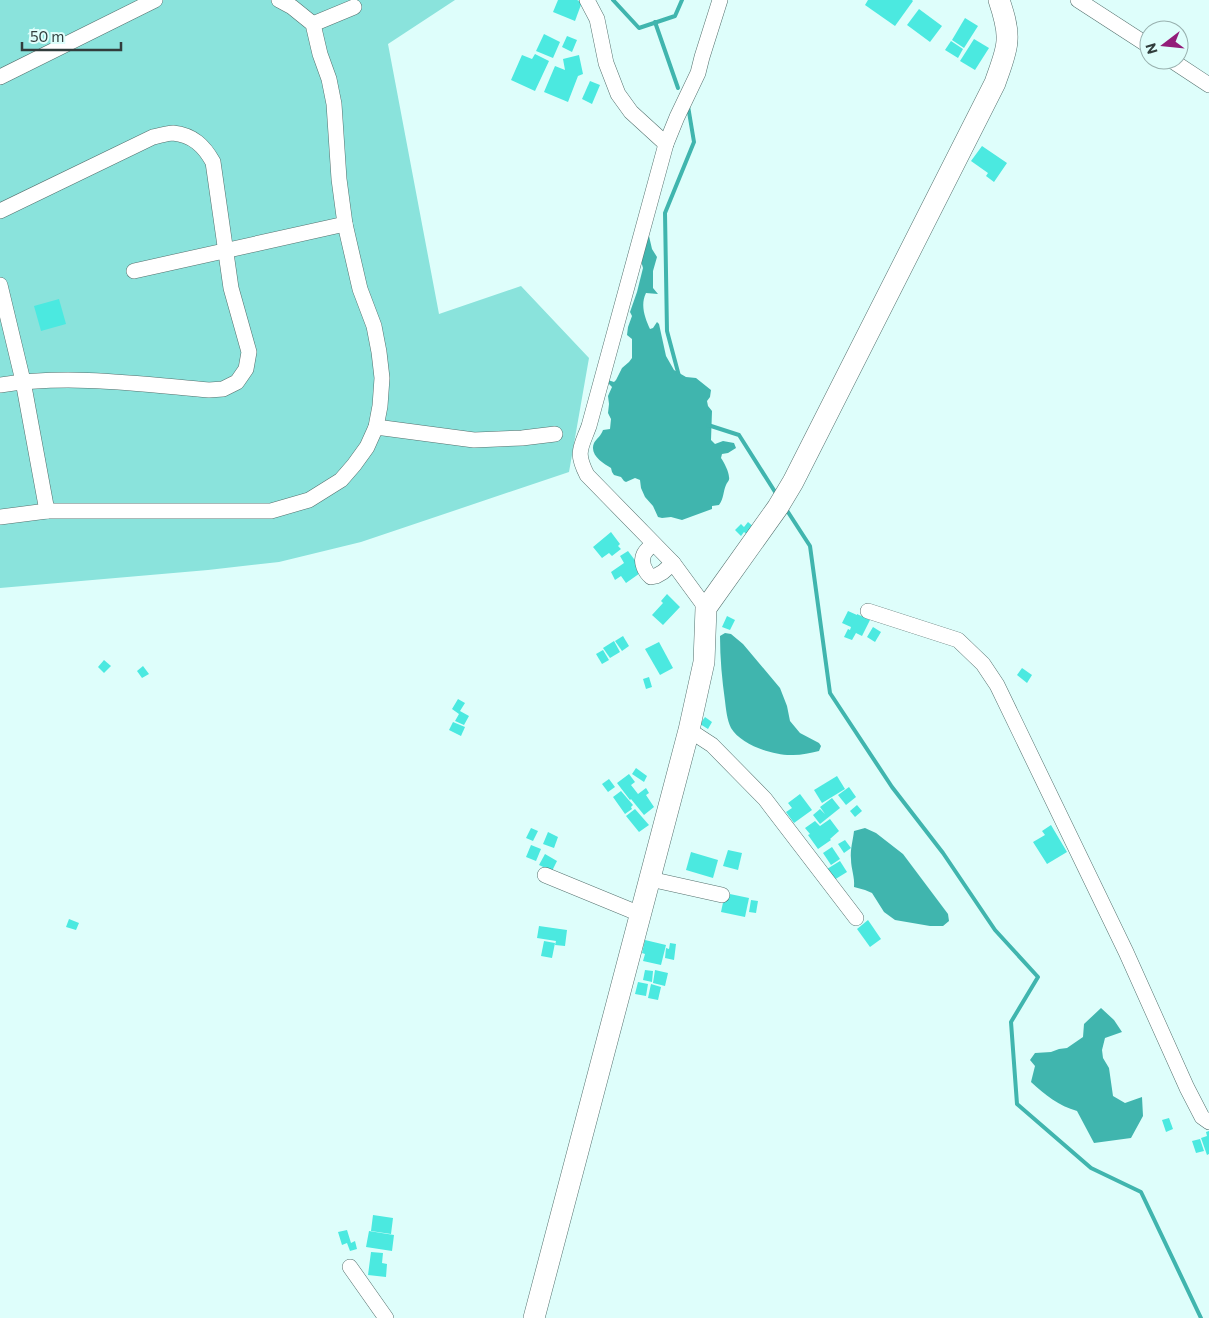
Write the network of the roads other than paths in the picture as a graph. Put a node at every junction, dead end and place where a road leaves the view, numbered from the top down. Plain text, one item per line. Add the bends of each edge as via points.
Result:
1 (155, 0) edge
2 (279, 0) edge
3 (587, 0) edge
4 (720, 0) edge
5 (998, 0) edge
6 (1078, 0) edge
7 (354, 7) dead end
8 (312, 24) junction
9 (1139, 40) edge
10 (1186, 70) edge
11 (0, 77) edge
12 (1209, 85) edge
13 (666, 144) junction
14 (0, 211) edge
15 (345, 224) junction
16 (225, 251) junction
17 (134, 271) dead end
18 (0, 285) edge
19 (23, 381) junction
20 (0, 385) edge
21 (376, 427) junction
22 (555, 434) dead end
23 (47, 511) junction
24 (0, 518) edge
25 (653, 544) junction
26 (673, 563) junction
27 (709, 604) junction
28 (868, 611) dead end
29 (689, 730) junction
30 (545, 875) dead end
31 (650, 878) junction
32 (722, 895) dead end
33 (640, 914) junction
34 (856, 918) dead end
35 (1209, 1122) edge
36 (350, 1267) dead end
37 (386, 1318) edge
38 (534, 1318) edge

1 - 11 street
2 - 8 street
3 - 13 street via 597,19 606,63 618,94 630,112
4 - 13 street via 698,73
5 - 27 street via 1004,15 1007,40 995,83 792,482
6 - 9 street
7 - 8 street
8 - 15 street via 334,104
10 - 12 street
13 - 25 street via 579,454 587,475
14 - 16 street via 154,137 172,133 191,138 206,149 213,162
15 - 16 street
15 - 21 street via 379,352 382,378
16 - 17 street
16 - 19 street via 231,288 249,352 246,369 237,382 223,389 210,390 100,380
18 - 19 street
19 - 20 street
19 - 23 street
21 - 22 street via 474,440
21 - 23 street via 367,447 341,480 309,500 271,511
23 - 24 street
25 - 26 street
25 - 26 street via 644,554 643,565 651,577
26 - 27 street
27 - 29 street via 704,662
28 - 35 street via 958,640 983,664 997,685 1122,943 1187,1088 1202,1117
29 - 31 street
29 - 34 street via 712,745 765,799
30 - 33 street
31 - 32 street
31 - 33 street
33 - 38 street
36 - 37 street

